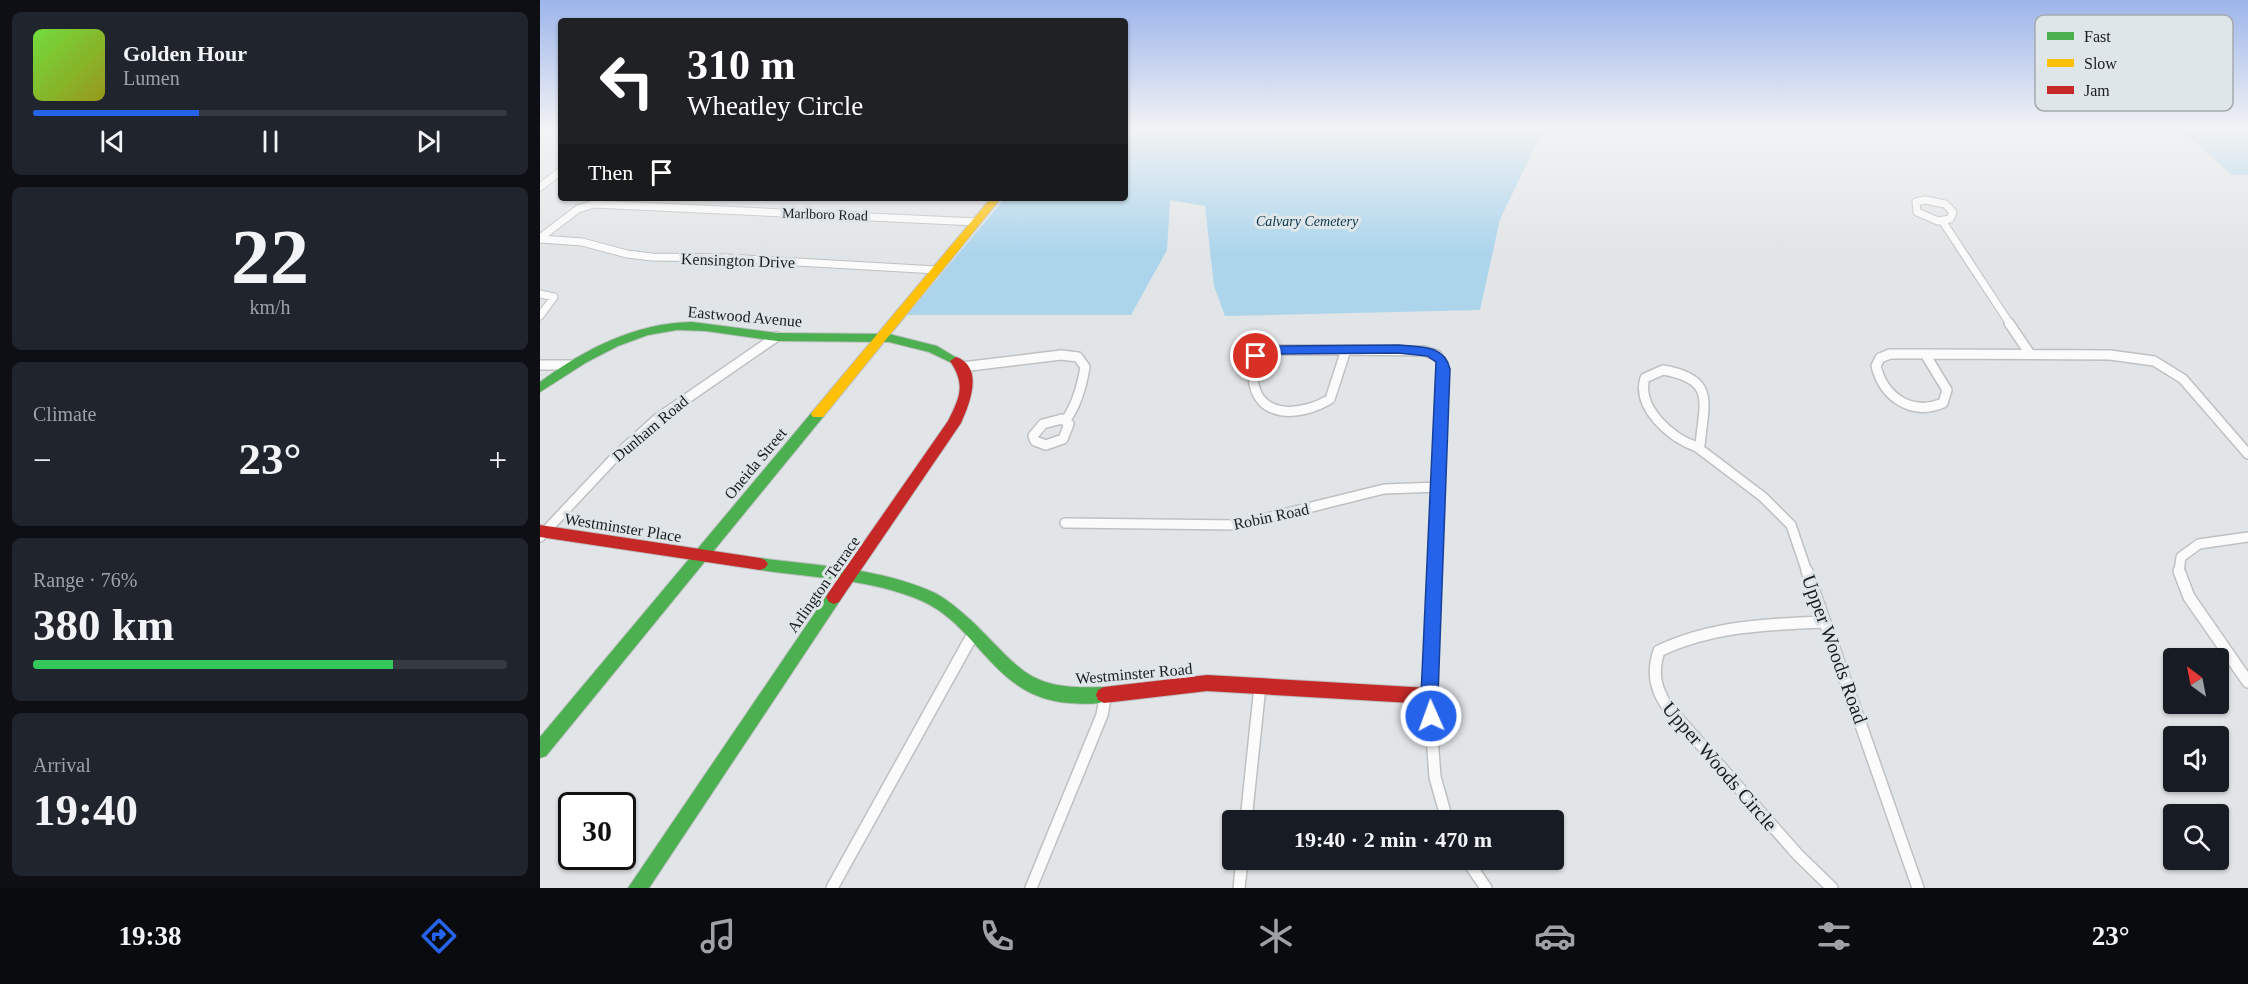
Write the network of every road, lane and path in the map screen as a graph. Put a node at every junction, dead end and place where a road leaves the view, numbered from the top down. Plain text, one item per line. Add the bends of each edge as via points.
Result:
1 (558, 173) edge
2 (540, 187) edge
3 (660, 201) edge
4 (994, 201) edge
5 (655, 205) junction
6 (977, 222) junction
7 (1942, 222) junction
8 (540, 239) edge
9 (937, 270) junction
10 (540, 294) edge
11 (540, 316) edge
12 (882, 336) junction
13 (776, 337) junction
14 (1346, 350) junction
15 (1925, 354) junction
16 (2030, 354) junction
17 (540, 365) edge
18 (572, 365) junction
19 (962, 367) junction
20 (540, 388) edge
21 (1066, 420) dead end
22 (1697, 447) junction
23 (2248, 454) edge
24 (1439, 487) junction
25 (1065, 523) dead end
26 (542, 533) edge
27 (2248, 537) edge
28 (700, 556) junction
29 (848, 578) junction
30 (1825, 622) junction
31 (973, 634) junction
32 (2248, 682) edge
33 (1260, 686) junction
34 (1106, 693) junction
35 (1429, 696) junction
36 (540, 750) edge
37 (1247, 810) edge
38 (1444, 810) edge
39 (1241, 870) edge
40 (1474, 870) edge
41 (638, 888) edge
42 (832, 888) edge
43 (1031, 888) edge
44 (1239, 888) edge
45 (1486, 888) edge
46 (1832, 888) edge
47 (1918, 888) edge

1 - 2 street
3 - 5 street
4 - 6 street, Oneida Street
5 - 6 street, Marlboro Road
5 - 8 street, Marlboro Road via 583,207
6 - 9 street, Oneida Street
7 - 7 street via 1917,212 1916,202 1930,200 1950,207 1952,216
7 - 16 street
8 - 9 street, Kensington Drive via 582,242 652,257
9 - 12 street, Oneida Street
10 - 11 street via 554,297
12 - 13 street, Eastwood Avenue
12 - 19 street via 935,350
12 - 28 street, Oneida Street
13 - 18 street, Eastwood Avenue via 716,327 663,328 618,341
13 - 26 street, Dunham Road via 643,430
14 - 14 street via 1278,350 1259,354 1253,365 1256,396 1274,409 1306,409 1323,404 1333,393
14 - 24 street via 1424,351 1437,355 1443,364
15 - 15 street via 1890,354 1880,358 1876,366 1880,380 1893,398 1911,406 1931,408 1943,403 1947,390
15 - 16 street
16 - 23 street via 2131,356 2160,364 2184,379
17 - 18 street, Eastwood Avenue
18 - 20 street
19 - 21 street via 1061,355 1078,357 1085,367 1083,380 1078,400
19 - 29 street, Arlington Terrace via 969,382 965,403
22 - 22 street, Upper Woods Road via 1668,429 1650,410 1641,390 1645,378 1655,372 1671,371 1702,388 1707,402
22 - 30 street, Upper Woods Road via 1785,518 1796,538
24 - 25 street, Robin Road via 1384,489 1239,525
24 - 35 street
26 - 28 street, Westminster Place
27 - 32 street via 2203,541 2187,550 2179,571 2185,590
28 - 29 street, Westminster Road
28 - 36 street, Oneida Street
29 - 31 street, Westminster Road via 887,583 930,596
29 - 41 street, Arlington Terrace
30 - 46 street, Upper Woods Circle via 1677,640 1659,651 1653,674 1658,694 1667,706 1798,855
30 - 47 street, Upper Woods Road
31 - 34 street, Westminster Road via 1005,666 1039,691 1065,695
31 - 42 street
33 - 34 street, Westminster Road via 1184,683
33 - 35 street, Westminster Road
33 - 37 street
34 - 43 street via 1102,715
35 - 38 street via 1435,777
39 - 44 street
40 - 45 street

